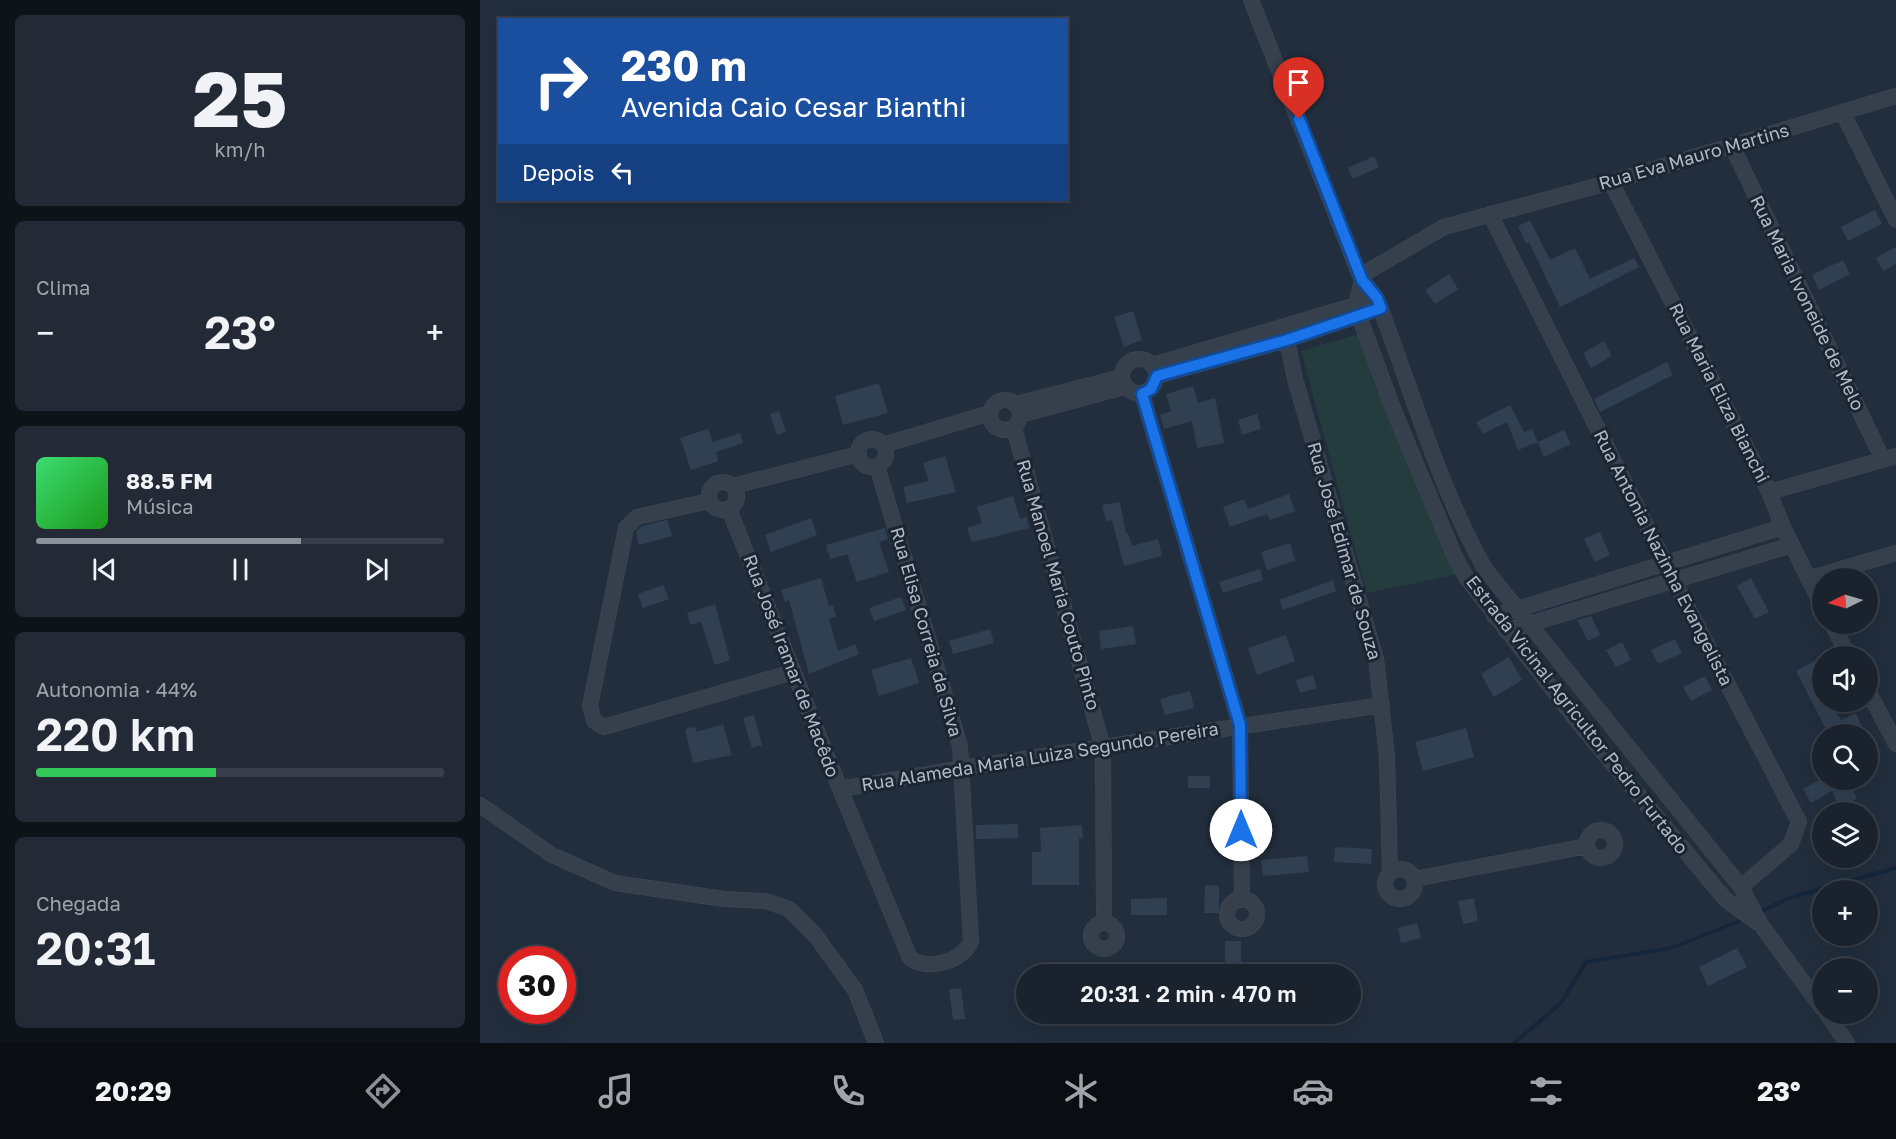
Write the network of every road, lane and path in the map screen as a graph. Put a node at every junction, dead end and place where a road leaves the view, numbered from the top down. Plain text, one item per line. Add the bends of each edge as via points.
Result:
1 (1251, 0) edge
2 (1896, 96) edge
3 (1843, 113) junction
4 (1732, 146) junction
5 (1611, 182) junction
6 (1490, 214) junction
7 (1896, 220) edge
8 (1361, 278) junction
9 (1379, 303) junction
10 (1358, 310) junction
11 (1287, 340) junction
12 (1155, 371) junction
13 (1123, 382) junction
14 (1142, 394) junction
15 (1016, 416) junction
16 (990, 417) junction
17 (884, 449) junction
18 (1889, 458) edge
19 (866, 461) junction
20 (1769, 492) junction
21 (733, 497) junction
22 (709, 501) junction
23 (1784, 527) junction
24 (1792, 544) junction
25 (1896, 553) edge
26 (1669, 572) junction
27 (1808, 579) junction
28 (1812, 587) edge
29 (1518, 607) junction
30 (1494, 616) junction
31 (1530, 622) junction
32 (1506, 631) junction
33 (793, 672) junction
34 (1382, 705) junction
35 (1878, 710) edge
36 (1240, 725) junction
37 (1896, 744) edge
38 (1103, 748) junction
39 (963, 768) junction
40 (840, 789) junction
41 (480, 805) edge
42 (1587, 846) dead end
43 (1390, 873) junction
44 (1415, 879) junction
45 (1741, 887) junction
46 (1242, 900) dead end
47 (1747, 909) junction
48 (1104, 923) dead end
49 (941, 962) joint
50 (1812, 995) edge
51 (1833, 1024) edge
52 (1844, 1042) edge
53 (876, 1043) edge

1 - 8 street, Estrada Vicinal Agricultor Pedro Furtado
2 - 3 street, Rua Eva Mauro Martins
3 - 4 street, Rua Eva Mauro Martins
3 - 7 street
4 - 5 street, Rua Eva Mauro Martins
4 - 18 street, Rua Maria Ivoneide de Melo
5 - 6 street, Rua Eva Mauro Martins
5 - 20 street, Rua Maria Eliza Bianchi
6 - 8 street, Rua Eva Mauro Martins via 1432,232
6 - 26 street, Rua Antonia Nazinha Evangelista
8 - 9 street, Estrada Vicinal Agricultor Pedro Furtado
8 - 10 street
9 - 10 street
9 - 29 street, Estrada Vicinal Agricultor Pedro Furtado via 1474,548 1485,569
10 - 11 street
10 - 12 street
10 - 30 street, Estrada Vicinal Agricultor Pedro Furtado via 1394,411 1455,557
11 - 12 street
11 - 34 street, Rua José Edimar de Souza via 1294,379 1373,648
12 - 13 street via 1144,359 1133,360 1125,366
12 - 14 street via 1151,389
13 - 14 street via 1133,393
13 - 15 street
14 - 36 street
15 - 16 street via 1001,430
15 - 16 street via 1007,400 998,401
15 - 38 street, Rua Manoel Maria Couto Pinto
16 - 17 street
17 - 19 street via 882,463
17 - 19 street via 877,440 868,440 861,446
18 - 20 street
19 - 21 street
19 - 39 street, Rua Elisa Correia da Silva via 947,698
20 - 23 street, Rua Maria Eliza Bianchi
21 - 22 street via 715,508
21 - 22 street via 723,482 709,492
21 - 33 street, Rua José Iramar de Macêdo
22 - 33 street via 638,517 627,528 590,706 594,721 604,727
23 - 24 street, Rua Maria Eliza Bianchi
23 - 26 street
24 - 26 street
24 - 27 street, Rua Maria Eliza Bianchi
25 - 27 street
26 - 29 street
26 - 31 street
26 - 45 street, Rua Antonia Nazinha Evangelista via 1799,822 1791,844
27 - 28 street, Rua Maria Eliza Bianchi
29 - 30 street
29 - 31 street, Estrada Vicinal Agricultor Pedro Furtado
30 - 32 street, Estrada Vicinal Agricultor Pedro Furtado
31 - 32 street
31 - 45 street, Estrada Vicinal Agricultor Pedro Furtado
32 - 47 street, Estrada Vicinal Agricultor Pedro Furtado via 1725,899
33 - 40 street, Rua José Iramar de Macêdo
34 - 36 street, Rua Alameda Maria Luiza Segundo Pereira
34 - 43 street, Rua José Edimar de Souza
35 - 37 street
36 - 38 street, Rua Alameda Maria Luiza Segundo Pereira
36 - 46 street
38 - 39 street, Rua Alameda Maria Luiza Segundo Pereira
38 - 48 street, Rua Manoel Maria Couto Pinto
39 - 40 street, Rua Alameda Maria Luiza Segundo Pereira
39 - 49 street, Rua Elisa Correia da Silva via 971,941 964,953
40 - 49 street, Rua José Iramar de Macêdo via 910,958 915,963
41 - 53 street via 552,855 615,883 766,901 789,909 815,935 855,990
42 - 44 street
43 - 44 street via 1404,869
43 - 44 street, Rua José Edimar de Souza via 1385,887 1394,899 1412,894
45 - 47 street, Estrada Vicinal Agricultor Pedro Furtado
47 - 50 street, Estrada Vicinal Agricultor Pedro Furtado
51 - 52 street

